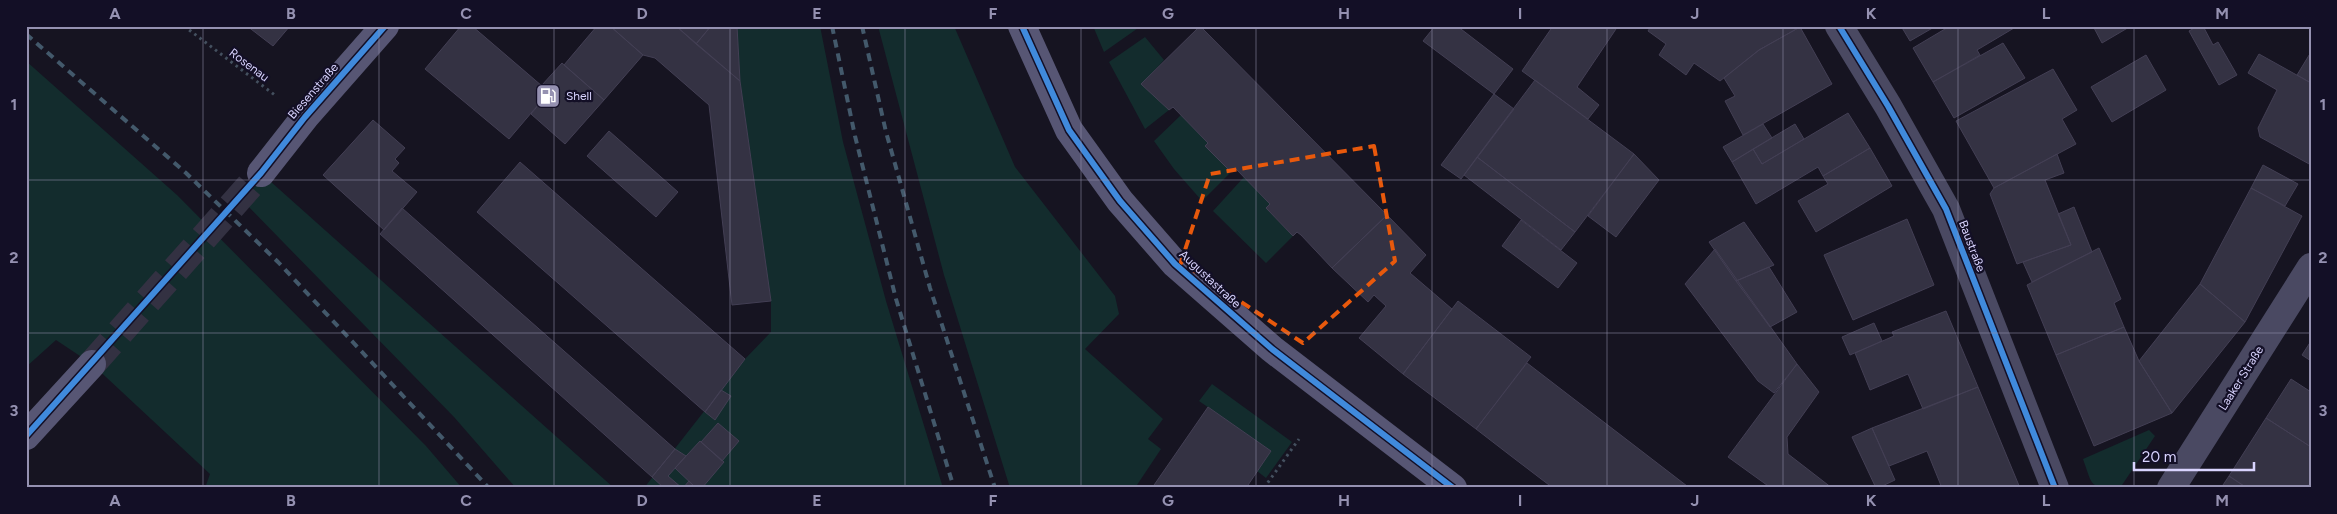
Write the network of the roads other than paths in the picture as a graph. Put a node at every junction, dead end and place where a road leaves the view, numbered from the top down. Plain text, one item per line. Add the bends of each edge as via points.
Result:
1 (385, 26) edge
2 (1022, 26) edge
3 (1839, 26) edge
4 (261, 173) tunnel mouth
5 (2311, 267) edge
6 (92, 364) tunnel mouth
7 (26, 436) edge
8 (1453, 488) edge
9 (2055, 488) edge
10 (2170, 488) edge

1 - 4 main road, Biesenstraße
2 - 8 main road, Augustastraße via 1069,130 1120,201 1175,264 1272,349
3 - 9 street, Baustraße via 1946,209
5 - 10 street, Laaker Straße
6 - 7 main road

